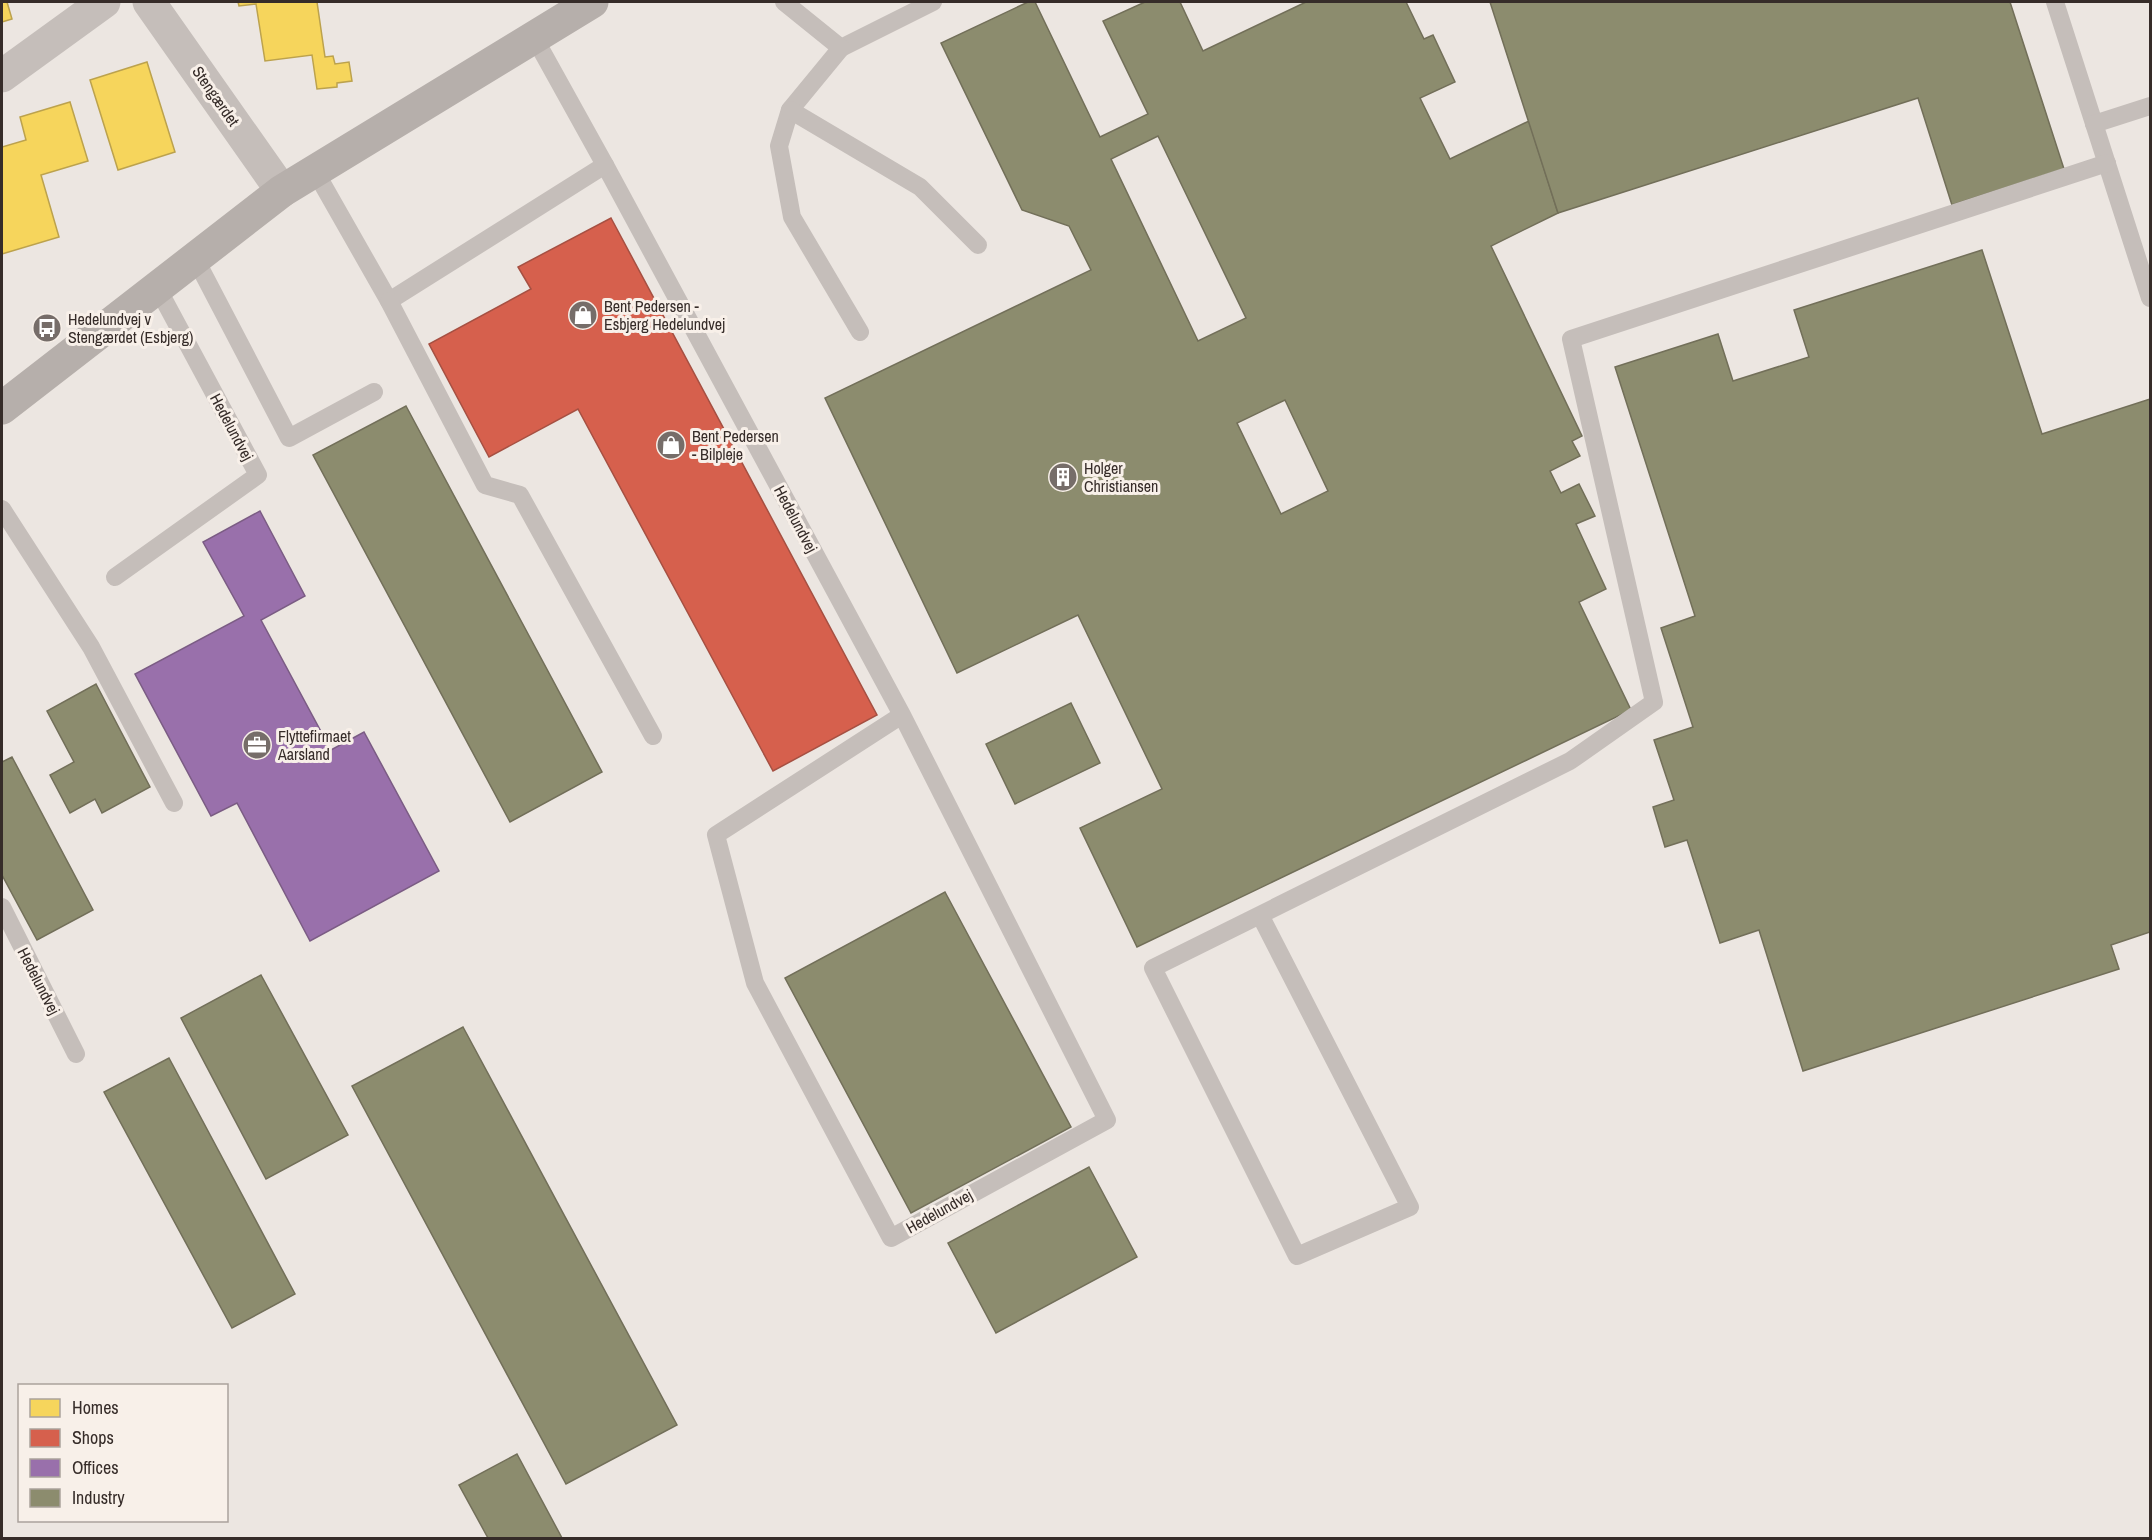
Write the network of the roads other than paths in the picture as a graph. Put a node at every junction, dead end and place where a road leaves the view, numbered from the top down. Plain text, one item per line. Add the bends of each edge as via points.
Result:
1 (104, 2) edge
2 (149, 2) edge
3 (592, 2) edge
4 (784, 2) edge
5 (933, 2) edge
6 (2055, 2) edge
7 (534, 37) junction
8 (841, 48) junction
9 (2, 76) edge
10 (2151, 106) edge
11 (789, 110) junction
12 (2094, 124) junction
13 (2107, 163) junction
14 (605, 165) junction
15 (315, 171) junction
16 (282, 191) junction
17 (978, 245) dead end
18 (195, 258) junction
19 (157, 286) junction
20 (2151, 298) edge
21 (389, 301) junction
22 (860, 332) dead end
23 (374, 392) dead end
24 (2, 408) edge
25 (2, 509) edge
26 (115, 577) dead end
27 (902, 715) junction
28 (653, 736) dead end
29 (174, 803) dead end
30 (2, 907) edge
31 (1260, 915) junction
32 (76, 1054) dead end

1 - 9 street
2 - 16 street, Stengærdet
3 - 7 street
4 - 8 lane
5 - 8 lane
6 - 12 lane
7 - 14 lane, Hedelundvej
7 - 15 street
8 - 11 lane
10 - 12 lane
11 - 17 lane via 920,187
11 - 22 lane via 779,146 792,217
12 - 13 lane
13 - 20 lane
13 - 31 lane via 1570,339 1654,702 1570,761
14 - 21 lane
14 - 27 lane, Hedelundvej
15 - 16 street
15 - 21 lane
16 - 18 street
18 - 19 street
18 - 23 lane via 289,438
19 - 24 street
19 - 26 lane, Hedelundvej via 258,475
21 - 28 lane via 485,485 520,495
25 - 29 lane via 91,647
27 - 27 lane, Hedelundvej via 716,835 755,983 891,1238 1107,1120
30 - 32 lane, Hedelundvej
31 - 31 lane via 1153,968 1297,1256 1410,1207

